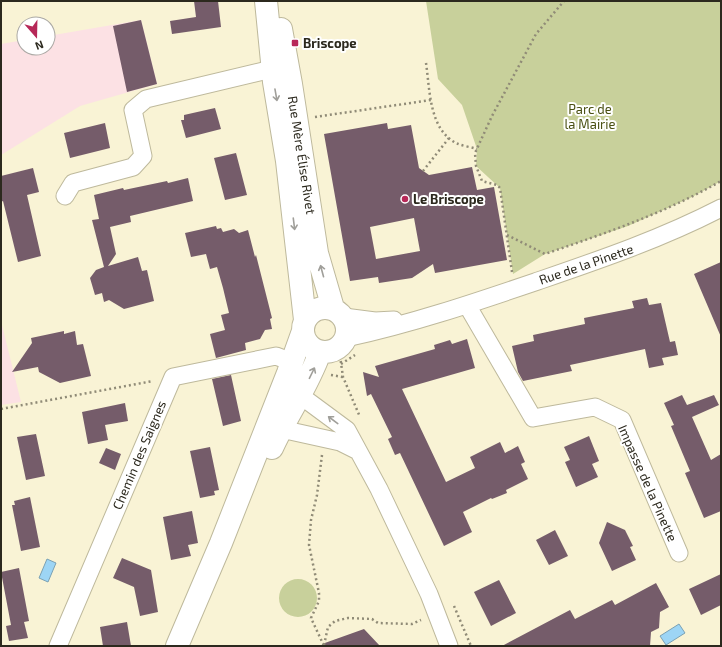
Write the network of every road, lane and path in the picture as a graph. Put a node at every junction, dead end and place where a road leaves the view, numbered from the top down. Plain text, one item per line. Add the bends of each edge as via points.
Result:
1 (266, 1) edge
2 (279, 1) edge
3 (564, 1) edge
4 (426, 63) dead end
5 (272, 69) junction
6 (431, 100) junction
7 (296, 120) junction
8 (449, 138) junction
9 (477, 149) junction
10 (423, 171) dead end
11 (721, 181) edge
12 (65, 196) dead end
13 (721, 208) edge
14 (506, 234) junction
15 (514, 289) junction
16 (468, 305) junction
17 (447, 311) junction
18 (339, 313) junction
19 (304, 325) junction
20 (335, 346) junction
21 (290, 367) junction
22 (173, 377) junction
23 (301, 396) junction
24 (1, 409) edge
25 (336, 422) junction
26 (281, 429) junction
27 (325, 439) junction
28 (356, 450) junction
29 (221, 542) junction
30 (679, 552) dead end
31 (436, 613) junction
32 (58, 646) edge
33 (177, 646) edge
34 (324, 646) edge
35 (449, 646) edge

1 - 5 street, Rue Mère Élise Rivet
2 - 7 street, Rue Mère Élise Rivet via 280,26
3 - 9 path via 536,34 505,90
4 - 6 path
5 - 12 street via 146,99 133,110 143,156 133,167 73,183
5 -> 19 street, Rue Mère Élise Rivet via 287,161
6 - 7 path
6 - 8 path via 443,134
18 -> 7 street, Rue Mère Élise Rivet via 317,253
8 - 9 path via 457,144
8 - 10 path
9 - 14 path via 476,166 482,181 500,188
11 - 14 path via 634,223 545,254
13 - 15 street, Rue de la Pinette via 636,248
14 - 15 path
15 - 16 street, Rue de la Pinette
16 - 17 street, Rue de la Pinette
16 - 30 street, Impasse de la Pinette via 533,418 595,407 622,420
17 - 18 street, Rue de la Pinette via 374,321
17 - 20 street, Rue de la Pinette
18 - 19 street via 327,307 314,310
18 - 20 street via 347,324
19 - 20 street via 308,344
19 - 21 street, Rue Mère Élise Rivet
23 -> 20 street, Rue Mère Élise Rivet
20 - 25 path via 343,378 355,407
21 - 22 street via 276,356
21 - 26 street via 290,388 279,413
21 - 29 street, Rue Mère Élise Rivet
22 - 24 path
22 - 32 street, Chemin des Saignes
25 -> 23 street
23 - 26 street, Rue Mère Élise Rivet
25 - 28 street via 347,430
26 - 27 street
26 - 29 street, Rue Mère Élise Rivet via 248,500
27 - 28 street via 340,442
27 - 34 path via 317,495 310,520 309,546 319,593 319,601 311,618
28 - 31 street via 380,489
29 - 33 street, Rue Mère Élise Rivet
31 - 34 path via 412,624 378,623 361,617 335,621 328,627
31 - 35 street

